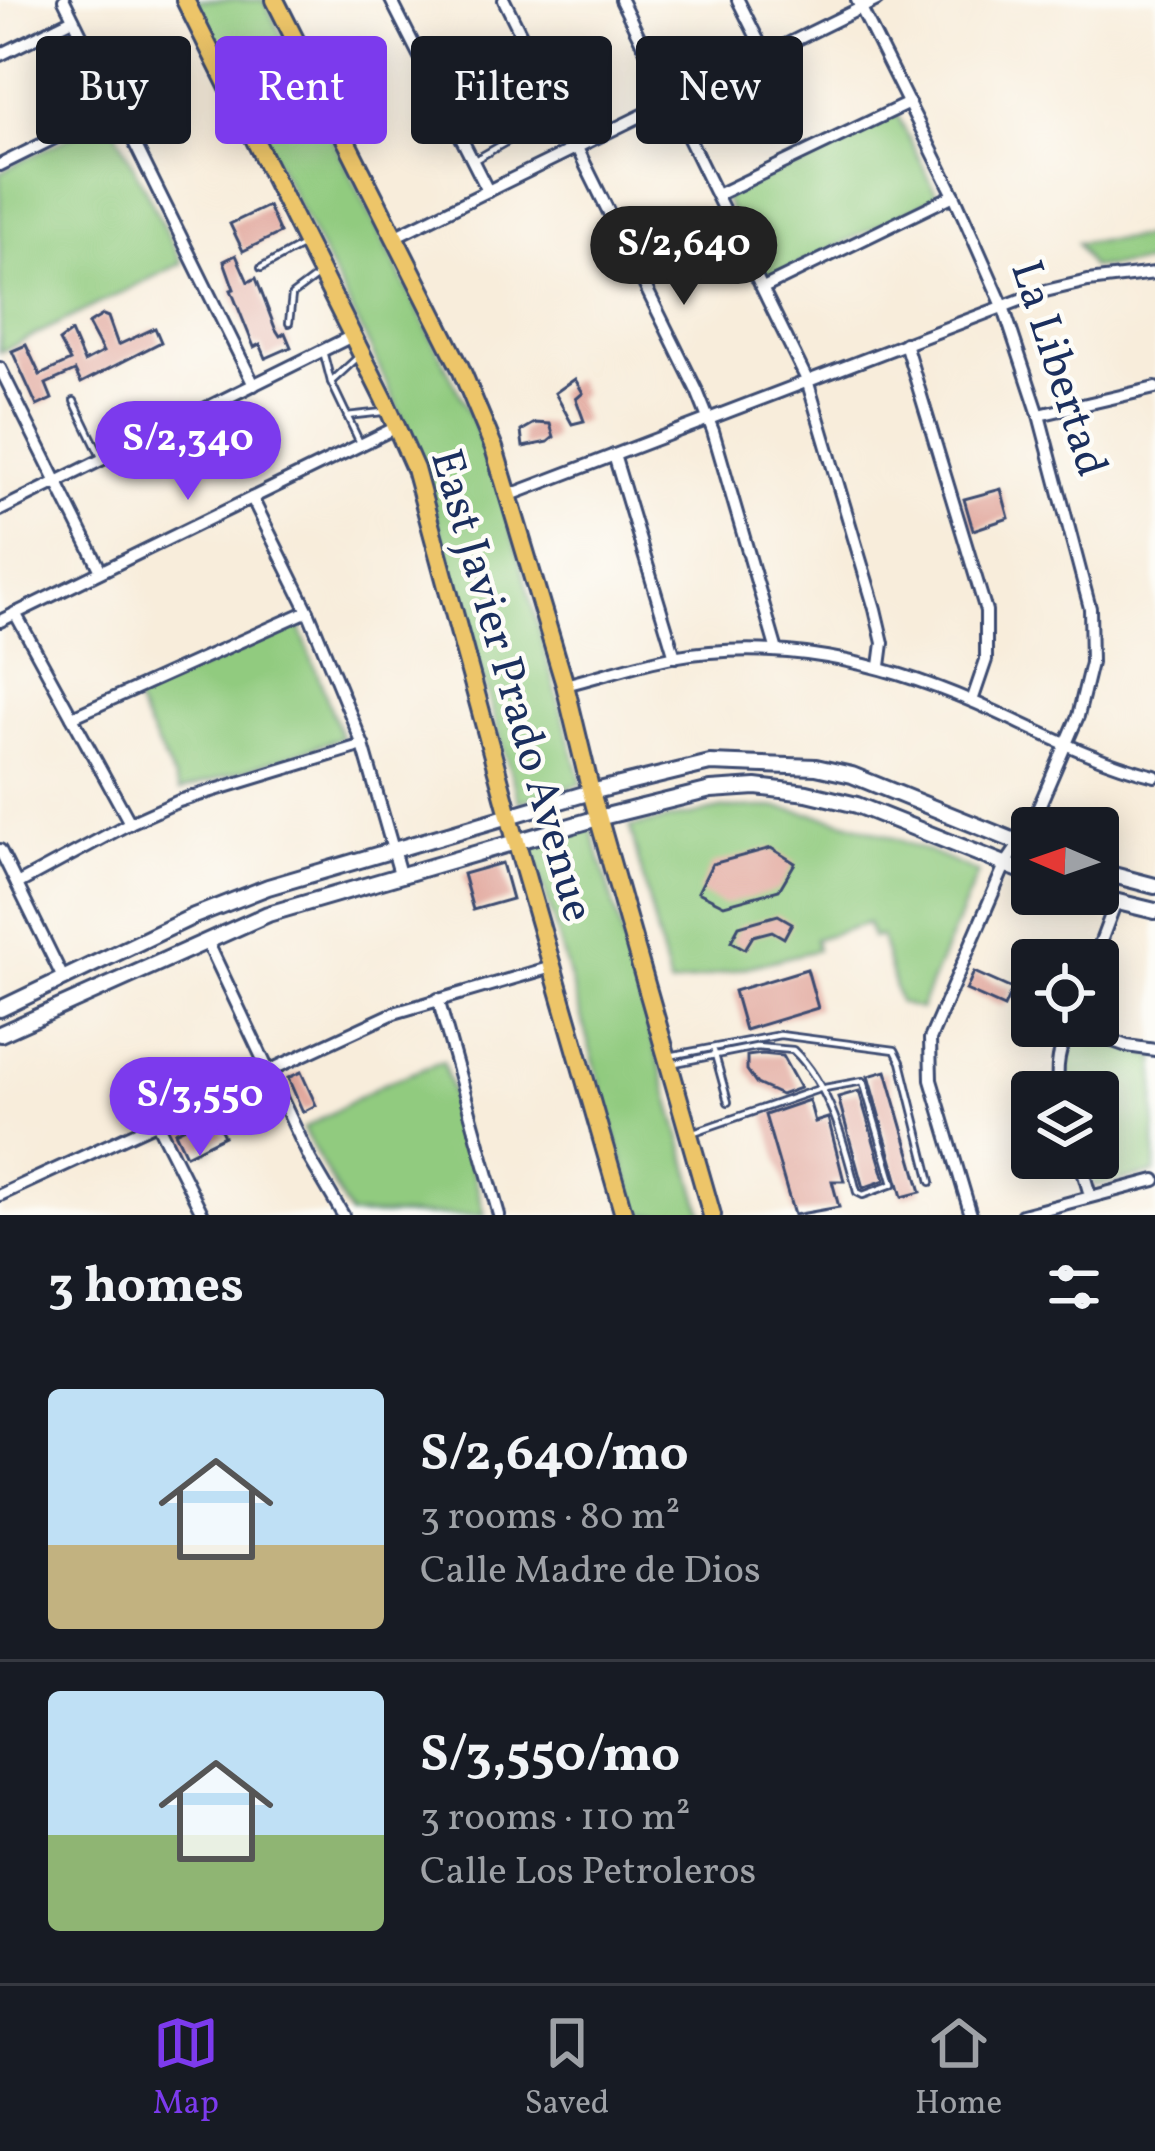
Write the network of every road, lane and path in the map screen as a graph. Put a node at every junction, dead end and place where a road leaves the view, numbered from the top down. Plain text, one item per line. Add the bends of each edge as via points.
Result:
1 (64, 0) edge
2 (185, 0) edge
3 (275, 0) edge
4 (391, 0) edge
5 (504, 0) edge
6 (621, 0) edge
7 (738, 0) edge
8 (877, 0) edge
9 (859, 4) edge
10 (74, 19) junction
11 (82, 36) edge
12 (293, 36) edge
13 (639, 36) edge
14 (756, 36) edge
15 (799, 36) edge
16 (0, 55) edge
17 (909, 103) junction
18 (636, 118) edge
19 (42, 144) edge
20 (135, 144) edge
21 (348, 144) edge
22 (502, 144) edge
23 (694, 144) edge
24 (577, 147) junction
25 (473, 160) junction
26 (0, 165) edge
27 (488, 191) junction
28 (719, 194) junction
29 (954, 195) junction
30 (394, 237) junction
31 (306, 244) junction
32 (260, 268) dead end
33 (1155, 273) edge
34 (321, 274) junction
35 (764, 287) junction
36 (1003, 306) junction
37 (289, 323) dead end
38 (352, 336) junction
39 (905, 343) junction
40 (323, 351) junction
41 (361, 354) junction
42 (0, 368) edge
43 (807, 380) junction
44 (332, 382) junction
45 (254, 385) junction
46 (1153, 389) edge
47 (74, 401) dead end
48 (1155, 403) edge
49 (1040, 415) junction
50 (346, 416) junction
51 (393, 419) junction
52 (708, 419) junction
53 (361, 445) junction
54 (614, 455) junction
55 (102, 459) junction
56 (56, 482) junction
57 (510, 495) junction
58 (252, 498) junction
59 (0, 510) edge
60 (101, 572) junction
61 (308, 611) junction
62 (15, 614) junction
63 (0, 621) edge
64 (777, 651) junction
65 (674, 657) junction
66 (880, 666) junction
67 (565, 685) junction
68 (972, 701) junction
69 (72, 717) junction
70 (1067, 743) junction
71 (362, 745) junction
72 (1155, 776) edge
73 (591, 792) junction
74 (1042, 807) edge
75 (509, 814) junction
76 (598, 818) junction
77 (130, 823) junction
78 (1011, 840) edge
79 (516, 842) junction
80 (393, 848) junction
81 (0, 850) edge
82 (1011, 860) edge
83 (1005, 865) junction
84 (1011, 867) edge
85 (400, 874) junction
86 (1119, 877) edge
87 (17, 884) junction
88 (1155, 886) edge
89 (1119, 905) edge
90 (1155, 911) edge
91 (207, 941) junction
92 (552, 967) junction
93 (64, 980) junction
94 (438, 999) junction
95 (0, 1009) edge
96 (0, 1034) edge
97 (1119, 1043) edge
98 (712, 1046) junction
99 (1155, 1050) edge
100 (714, 1054) junction
101 (668, 1060) junction
102 (268, 1071) junction
103 (819, 1090) junction
104 (728, 1102) dead end
105 (157, 1123) junction
106 (688, 1134) junction
107 (1085, 1179) edge
108 (1155, 1180) edge
109 (931, 1182) dead end
110 (0, 1195) edge
111 (1090, 1195) junction
112 (203, 1215) edge
113 (343, 1215) edge
114 (500, 1215) edge
115 (624, 1215) edge
116 (712, 1215) edge
117 (971, 1215) edge
118 (1022, 1215) edge

1 - 10 street
2 - 31 main road, East Javier Prado Avenue
3 - 12 main road, East Javier Prado Avenue
4 - 25 street
5 - 24 street
6 - 13 street
7 - 14 street
8 - 9 street
9 - 15 street
9 - 17 street, La Libertad
10 - 11 street
10 - 16 street
17 - 28 street
17 - 29 street, La Libertad
18 - 24 street
19 - 26 street
20 - 45 street
21 - 30 main road, East Javier Prado Avenue
22 - 25 lane
23 - 28 street
24 - 27 street
24 - 52 street
25 - 27 street
27 - 30 street
28 - 35 street
29 - 35 street
29 - 36 street, La Libertad
30 - 57 main road, East Javier Prado Avenue via 472,392
31 - 32 lane
31 - 34 main road, East Javier Prado Avenue
33 - 36 street via 1088,281
34 - 37 lane via 292,295
34 - 38 main road, East Javier Prado Avenue
35 - 43 street
36 - 39 street
36 - 49 street, La Libertad
38 - 40 street
38 - 41 main road, East Javier Prado Avenue
39 - 43 street
39 - 68 street via 986,611 986,660
40 - 44 lane
40 - 45 street
41 - 44 lane
41 - 51 main road, East Javier Prado Avenue
42 - 56 street
43 - 52 street
43 - 66 street via 875,609
44 - 50 lane
45 - 55 street
46 - 48 street
46 - 49 street
47 - 55 lane
49 - 70 street, La Libertad via 1090,608 1088,680
50 - 51 lane
50 - 53 lane
51 - 53 street
51 - 75 main road, East Javier Prado Avenue via 428,507
52 - 54 street
52 - 64 street
53 - 58 street
54 - 57 street
54 - 65 street
55 - 56 street
56 - 59 street
56 - 60 street
57 - 67 main road, East Javier Prado Avenue
58 - 60 street
58 - 61 street
60 - 62 street
61 - 69 street
61 - 71 street
62 - 63 street
62 - 69 street
64 - 65 street
64 - 66 street
65 - 67 street
66 - 68 street
67 - 73 main road, East Javier Prado Avenue
68 - 70 street
69 - 77 street
70 - 72 street
70 - 74 street, La Libertad
71 - 77 street
71 - 80 street
73 - 75 street
73 - 76 main road, East Javier Prado Avenue
73 - 78 street via 710,763 816,767
75 - 79 main road, East Javier Prado Avenue
75 - 80 street
76 - 79 street
76 - 83 street via 710,790 807,793
76 - 101 main road, East Javier Prado Avenue
77 - 87 street
79 - 85 street
79 - 92 main road, East Javier Prado Avenue
80 - 85 street
80 - 93 street via 233,899
81 - 87 street
82 - 83 street, La Libertad
83 - 84 street
83 - 117 street, La Libertad via 930,1040 931,1080
85 - 91 street
86 - 88 street
87 - 93 street
89 - 90 street
91 - 96 street
91 - 102 street
92 - 94 street
92 - 115 main road, East Javier Prado Avenue
93 - 95 street
94 - 102 street
94 - 114 street
97 - 99 street
98 - 100 lane
98 - 101 lane
98 - 109 lane via 780,1035 895,1051
100 - 101 lane
100 - 103 lane via 793,1050
100 - 104 lane
101 - 106 main road, East Javier Prado Avenue
102 - 105 street
102 - 113 street
103 - 103 lane via 857,1192 891,1186 865,1084
103 - 106 lane
105 - 110 street
105 - 112 street
106 - 116 main road, East Javier Prado Avenue
107 - 111 street
108 - 111 street
111 - 118 street

